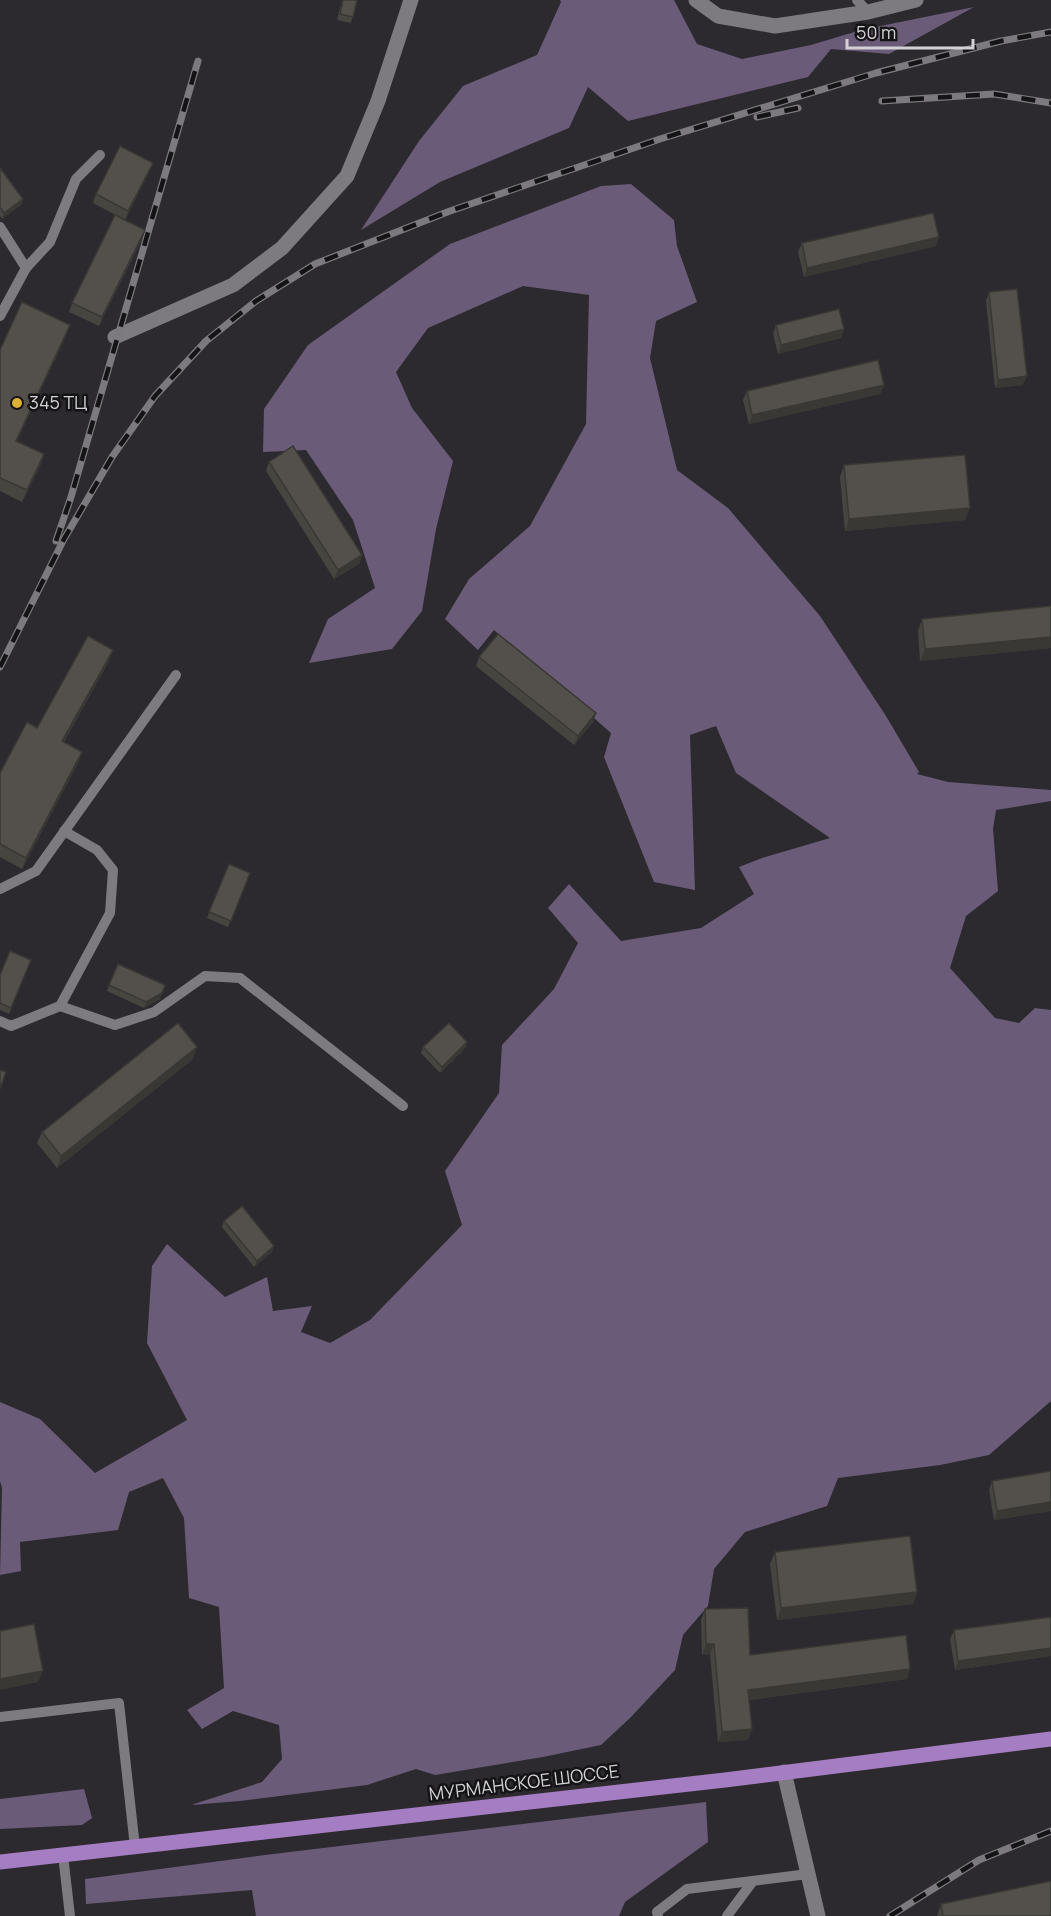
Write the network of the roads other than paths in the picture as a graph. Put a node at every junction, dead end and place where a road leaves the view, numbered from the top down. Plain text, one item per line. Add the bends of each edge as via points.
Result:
1 (411, 0) edge
2 (696, 0) edge
3 (857, 0) edge
4 (916, 0) edge
5 (868, 12) junction
6 (100, 155) dead end
7 (0, 227) edge
8 (26, 268) junction
9 (0, 316) edge
10 (115, 337) dead end
11 (176, 675) dead end
12 (64, 831) junction
13 (0, 889) edge
14 (60, 1006) junction
15 (0, 1021) edge
16 (403, 1106) dead end
17 (0, 1717) edge
18 (1051, 1739) edge
19 (784, 1772) junction
20 (135, 1847) junction
21 (63, 1856) junction
22 (0, 1862) edge
23 (808, 1874) junction
24 (753, 1881) junction
25 (656, 1915) edge
26 (70, 1916) edge
27 (727, 1916) edge
28 (818, 1916) edge

1 - 10 street via 378,101 347,176 282,248 233,285
2 - 5 street via 718,16 775,26
3 - 5 lane
4 - 5 street
6 - 8 lane via 76,179 50,242
7 - 8 lane
8 - 9 lane
11 - 12 lane
12 - 13 lane via 36,870
12 - 14 lane via 97,850 113,870 110,913
14 - 15 lane via 11,1026
14 - 16 lane via 115,1025 154,1012 206,976 240,978
17 - 20 lane via 119,1703
18 - 19 main road, МУРМАНСКОЕ ШОССЕ
19 - 20 main road, МУРМАНСКОЕ ШОССЕ
19 - 23 street
20 - 21 main road, МУРМАНСКОЕ ШОССЕ
21 - 22 main road, МУРМАНСКОЕ ШОССЕ
21 - 26 lane
23 - 24 lane
23 - 28 street
24 - 25 lane via 687,1889
24 - 27 lane

